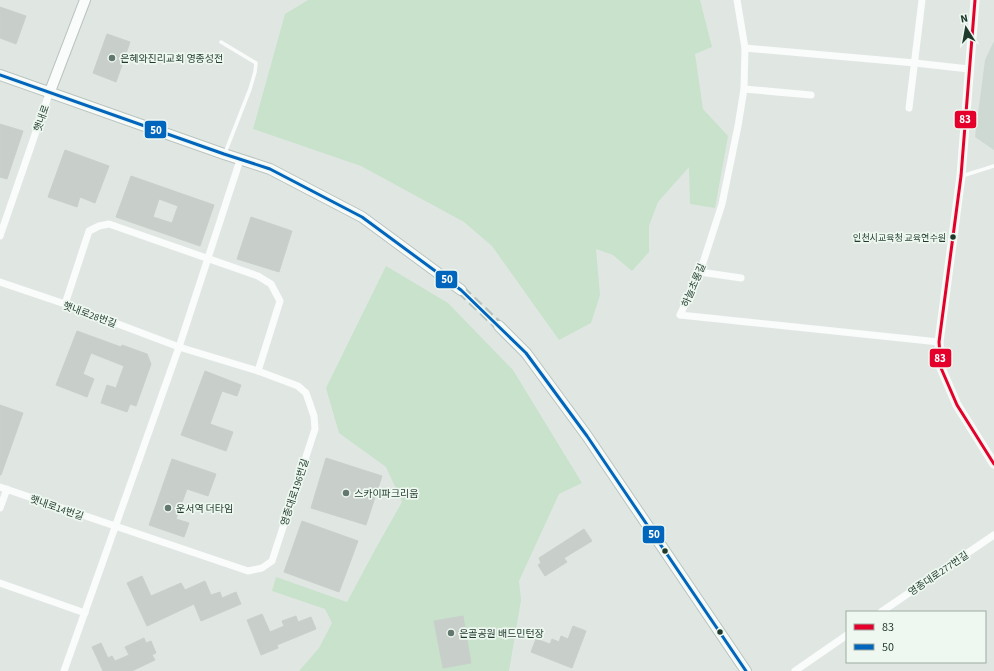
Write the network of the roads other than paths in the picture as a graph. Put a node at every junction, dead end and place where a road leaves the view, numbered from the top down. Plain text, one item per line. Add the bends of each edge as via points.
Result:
1 (85, 0) edge
2 (737, 0) edge
3 (922, 0) edge
4 (975, 0) edge
5 (221, 42) dead end
6 (745, 48) junction
7 (915, 63) junction
8 (969, 69) junction
9 (0, 76) edge
10 (744, 89) junction
11 (49, 94) junction
12 (811, 95) dead end
13 (909, 108) dead end
14 (224, 154) junction
15 (240, 160) junction
16 (994, 166) edge
17 (961, 176) junction
18 (0, 236) edge
19 (209, 259) junction
20 (700, 272) junction
21 (741, 278) dead end
22 (0, 282) edge
23 (461, 290) tunnel mouth
24 (65, 304) junction
25 (499, 326) tunnel mouth
26 (939, 342) junction
27 (179, 347) junction
28 (258, 371) junction
29 (994, 464) edge
30 (3, 488) edge
31 (0, 508) edge
32 (115, 527) junction
33 (994, 534) edge
34 (0, 583) edge
35 (882, 611) edge
36 (85, 613) junction
37 (846, 636) edge
38 (64, 671) edge
39 (746, 671) edge
40 (795, 671) edge

1 - 11 main road, 햇내로
2 - 6 street, 하늘초롱길
3 - 7 street
4 - 8 street
5 - 14 lane via 256,62 250,89
6 - 7 street
6 - 10 street, 하늘초롱길
7 - 8 street
7 - 13 street
8 - 17 street
9 - 11 main road
10 - 12 street
10 - 20 street, 하늘초롱길 via 722,204
11 - 14 main road
11 - 18 street, 햇내로
14 - 15 main road
15 - 19 street
15 - 23 main road via 270,169 362,217
16 - 17 lane
17 - 26 street
19 - 24 street via 109,224 99,226 89,231
19 - 27 street
19 - 28 street via 258,276 271,284 280,301
20 - 21 street
20 - 26 street, 하늘초롱길 via 680,315
22 - 24 street, 햇내로28번길
24 - 27 street, 햇내로28번길
25 - 39 main road via 526,353 587,436
26 - 29 street via 941,368 957,405
27 - 28 street, 영종대로196번길
27 - 32 street
28 - 32 street, 영종대로196번길 via 298,386 306,394 314,416 315,429 272,561 262,568 248,571
30 - 31 street
30 - 32 street, 햇내로14번길
32 - 36 street
33 - 35 street, 영종대로277번길
34 - 36 street
36 - 38 street
37 - 40 street

